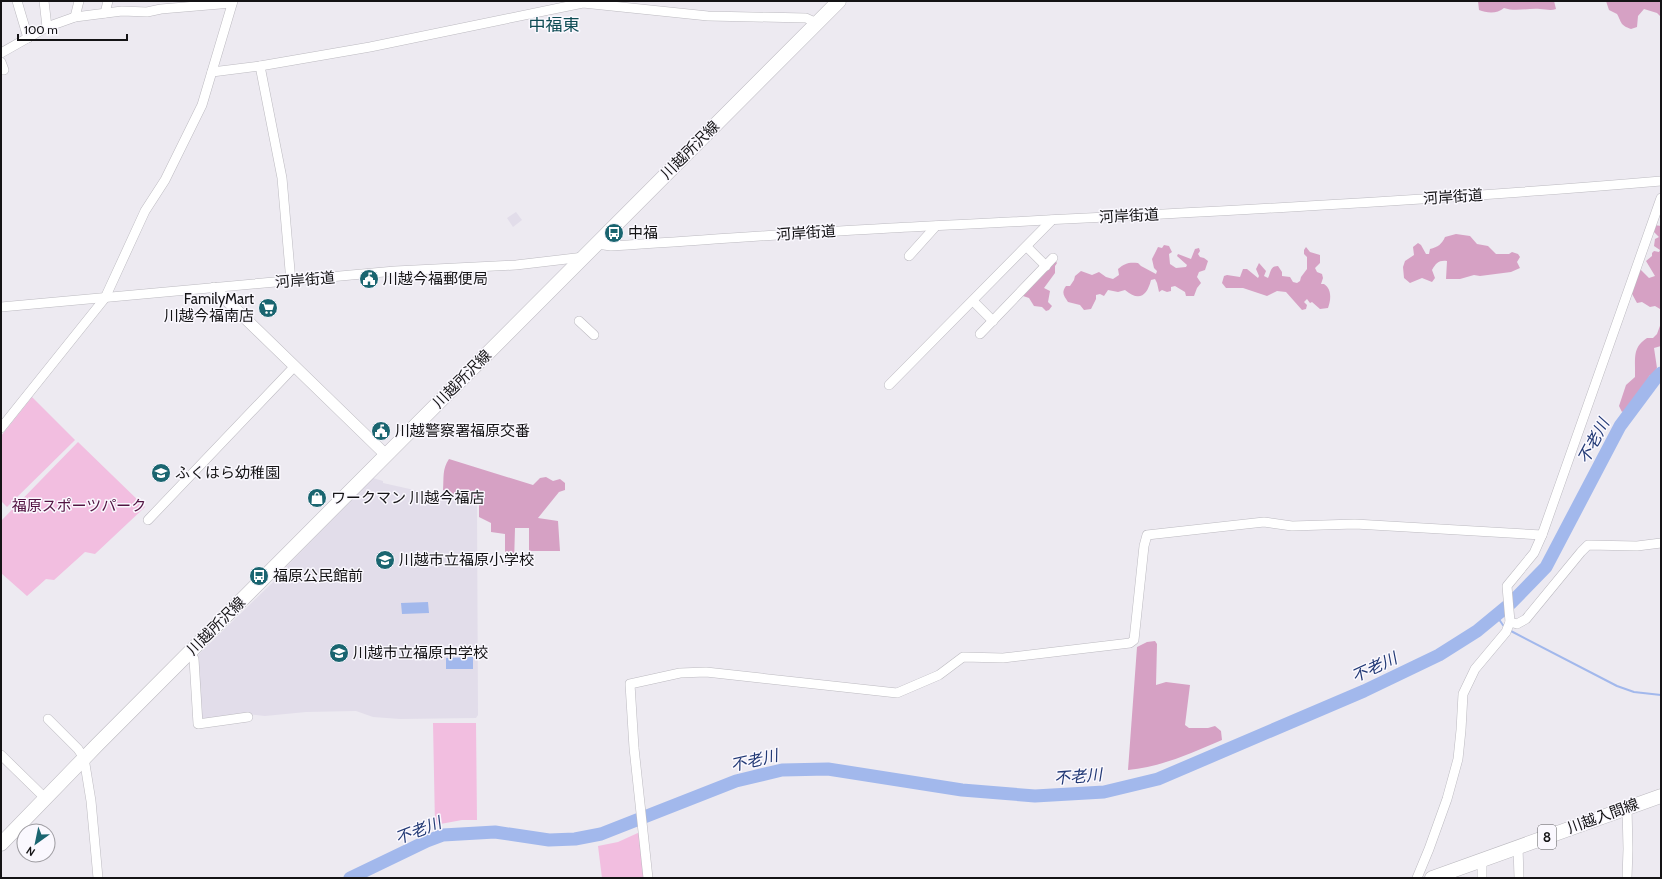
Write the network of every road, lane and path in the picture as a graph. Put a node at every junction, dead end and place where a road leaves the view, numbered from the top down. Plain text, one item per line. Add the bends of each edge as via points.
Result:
1 (17, 1) edge
2 (44, 1) edge
3 (79, 1) edge
4 (108, 1) edge
5 (839, 1) edge
6 (233, 2) edge
7 (105, 13) junction
8 (75, 17) junction
9 (817, 23) junction
10 (47, 27) junction
11 (28, 38) junction
12 (1, 53) edge
13 (1, 62) edge
14 (260, 66) junction
15 (1, 70) edge
16 (212, 72) junction
17 (1661, 181) edge
18 (1661, 198) edge
19 (1052, 220) junction
20 (936, 226) junction
21 (597, 244) junction
22 (1027, 247) junction
23 (909, 256) dead end
24 (584, 257) junction
25 (1053, 258) dead end
26 (1046, 266) junction
27 (291, 282) junction
28 (214, 288) junction
29 (105, 298) junction
30 (973, 301) junction
31 (1, 307) edge
32 (579, 321) dead end
33 (993, 321) junction
34 (980, 334) dead end
35 (594, 335) dead end
36 (294, 367) junction
37 (889, 385) dead end
38 (1, 428) edge
39 (386, 455) junction
40 (148, 520) dead end
41 (1542, 534) junction
42 (1661, 543) edge
43 (1510, 622) junction
44 (190, 653) junction
45 (248, 717) dead end
46 (48, 719) dead end
47 (1, 755) edge
48 (84, 758) junction
49 (1661, 796) edge
50 (45, 798) junction
51 (1627, 807) junction
52 (1, 844) edge
53 (1518, 847) junction
54 (1482, 860) junction
55 (98, 878) edge
56 (648, 878) edge
57 (1417, 878) edge
58 (1432, 878) edge
59 (1482, 878) edge
60 (1519, 878) edge
61 (1627, 878) edge

1 - 11 street
2 - 10 street
3 - 8 street
4 - 7 street
5 - 9 main road, 川越所沢線
6 - 7 street via 147,12
6 - 16 street
7 - 8 street
8 - 10 street
9 - 14 street via 806,18 708,16 583,3 370,47
9 - 21 main road, 川越所沢線
10 - 11 street
11 - 12 street
13 - 15 street via 4,70
14 - 16 street
14 - 27 street via 282,178
16 - 29 street via 202,105 181,151 145,211
17 - 19 street, 河岸街道 via 1472,196
18 - 41 street
19 - 20 street, 河岸街道
19 - 22 street
20 - 21 street, 河岸街道 via 604,246
20 - 23 street
21 - 24 main road, 川越所沢線
22 - 26 street
22 - 30 street
24 - 27 street, 河岸街道 via 516,265 395,271
24 - 39 main road, 川越所沢線
25 - 26 street
26 - 33 street
27 - 28 street, 河岸街道
28 - 29 street, 河岸街道
28 - 36 street
29 - 31 street, 河岸街道
29 - 38 street
30 - 33 street
30 - 37 street
32 - 35 street
33 - 34 street
36 - 39 street
36 - 40 street
39 - 44 main road, 川越所沢線
41 - 43 street via 1534,552 1507,586
41 - 56 street via 1355,524 1292,526 1264,522 1147,535 1134,640 1130,643 1003,658 963,657 940,675 897,693 706,672 680,673 630,684
42 - 43 street via 1637,546 1588,545 1526,619 1517,624
43 - 57 street via 1506,632 1475,668 1463,694 1458,759 1444,807
44 - 45 street via 194,659 198,724
44 - 48 main road, 川越所沢線
46 - 48 street
47 - 50 street
48 - 50 main road, 川越所沢線
48 - 55 street
49 - 51 main road, 川越入間線 / 8
50 - 52 main road, 川越所沢線
51 - 53 main road, 川越入間線 / 8
51 - 61 street
53 - 54 main road, 川越入間線 / 8
53 - 60 street
54 - 58 main road, 川越入間線 / 8
54 - 59 street

